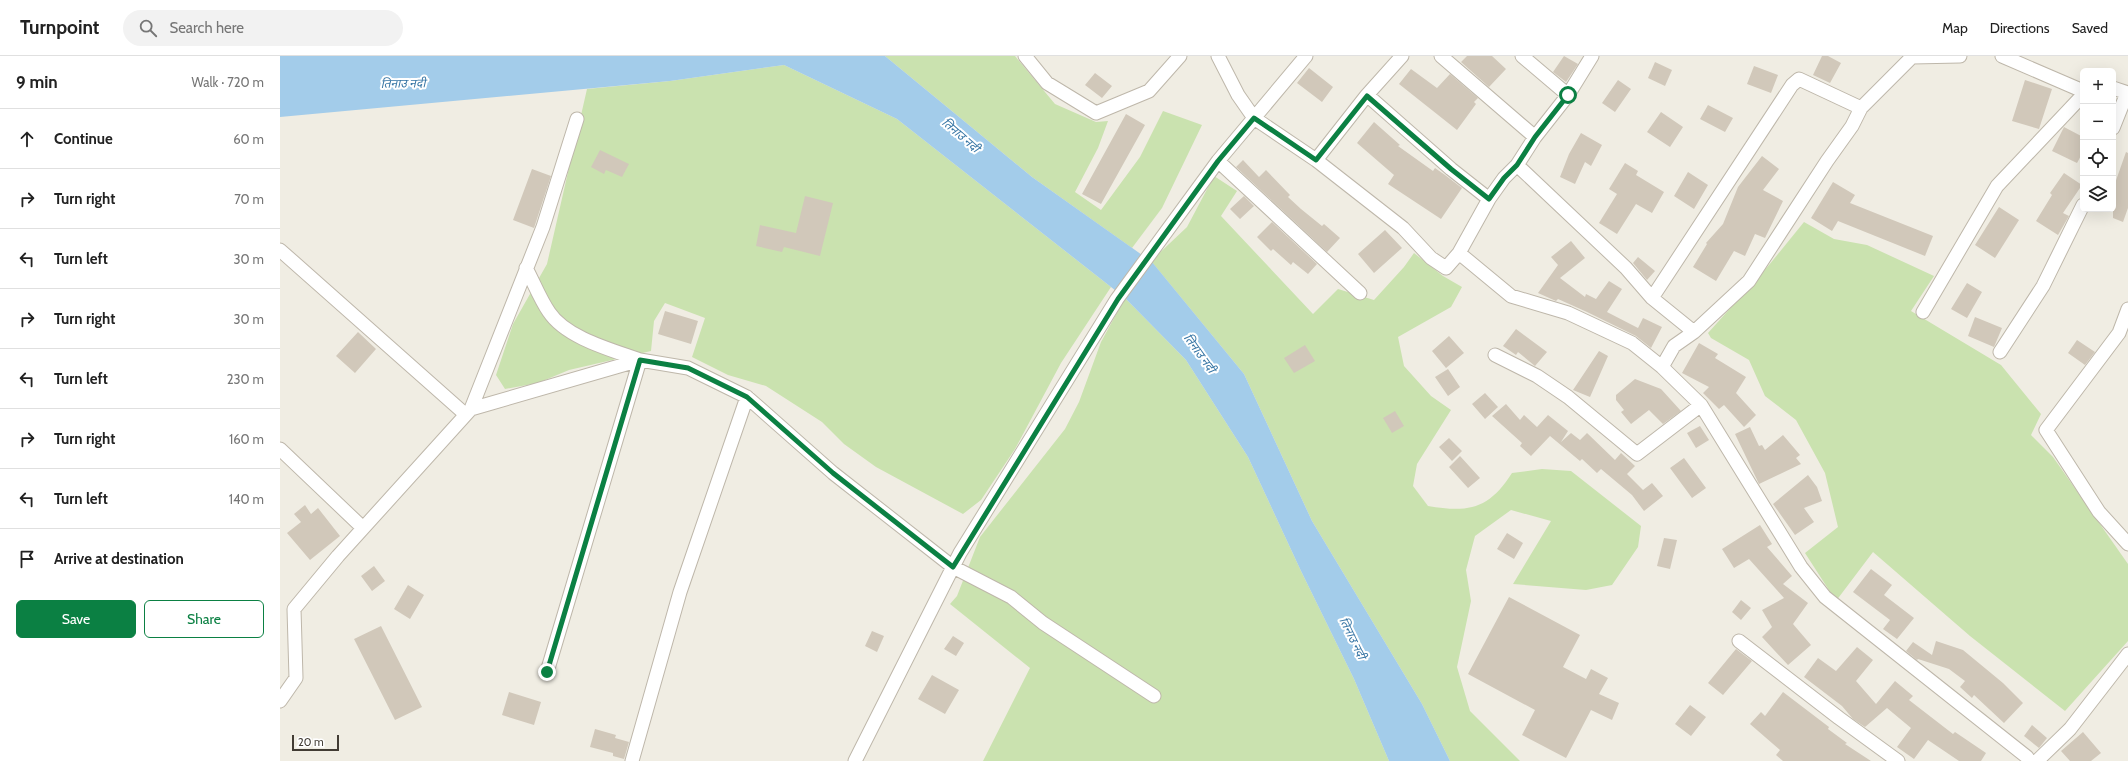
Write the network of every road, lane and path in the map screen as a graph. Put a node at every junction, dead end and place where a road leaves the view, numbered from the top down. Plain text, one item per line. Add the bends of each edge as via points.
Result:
1 (1025, 56) edge
2 (1180, 56) edge
3 (1218, 56) edge
4 (1306, 56) edge
5 (1402, 56) edge
6 (1441, 56) edge
7 (1522, 56) edge
8 (1592, 56) edge
9 (1960, 56) edge
10 (2002, 56) edge
11 (2116, 89) edge
12 (2080, 90) edge
13 (2127, 93) edge
14 (1568, 95) junction
15 (1367, 96) junction
16 (2080, 98) edge
17 (1861, 108) junction
18 (1254, 118) junction
19 (577, 119) dead end
20 (2116, 120) edge
21 (1535, 137) junction
22 (1316, 160) junction
23 (1218, 161) junction
24 (1517, 165) junction
25 (1489, 199) junction
26 (2080, 212) edge
27 (280, 250) edge
28 (1459, 253) junction
29 (526, 268) junction
30 (1360, 293) dead end
31 (1652, 298) junction
32 (2128, 309) edge
33 (1923, 312) dead end
34 (1694, 332) junction
35 (2000, 352) dead end
36 (1495, 355) dead end
37 (640, 360) junction
38 (1662, 367) junction
39 (747, 397) junction
40 (1701, 406) junction
41 (468, 412) junction
42 (280, 449) edge
43 (363, 528) junction
44 (2128, 544) edge
45 (953, 567) junction
46 (1739, 641) dead end
47 (2128, 654) edge
48 (547, 672) dead end
49 (1154, 696) dead end
50 (280, 701) edge
51 (632, 761) edge
52 (855, 761) edge
53 (1898, 761) edge
54 (2029, 761) edge
55 (2037, 761) edge

1 - 2 street via 1047,83 1096,113 1149,91
3 - 18 street via 1238,95
4 - 18 street
5 - 15 street
6 - 21 street
7 - 14 street
8 - 14 street
9 - 17 street via 1912,57
10 - 12 street
11 - 13 street
13 - 20 street
14 - 21 street
15 - 22 street
15 - 25 street
16 - 33 street via 1997,186
17 - 31 street via 1799,79 1792,85
17 - 34 street via 1852,126 1749,281
18 - 22 street
18 - 23 street
19 - 29 street via 543,227
21 - 24 street
22 - 28 street via 1403,228 1446,268
23 - 30 street
23 - 45 street via 1118,299
24 - 25 street
24 - 31 street via 1626,268
25 - 28 street
26 - 35 street via 2043,286
27 - 41 street
28 - 38 street via 1511,296 1568,313 1618,336 1632,343
29 - 37 street via 549,313 562,326 580,337
29 - 41 street
31 - 34 street
32 - 44 street via 2119,333 2046,430 2099,512
34 - 38 street via 1674,346
36 - 40 street via 1537,376 1568,397 1637,454
37 - 39 street via 688,368
37 - 41 street
37 - 48 street
38 - 40 street
39 - 45 street via 833,473
39 - 51 street via 680,592
40 - 54 street via 1801,567 1825,597
41 - 43 street
42 - 43 street
43 - 50 street via 294,609 296,678
45 - 49 street via 1011,597 1043,623
45 - 52 street
46 - 53 street
47 - 55 street via 2070,729

